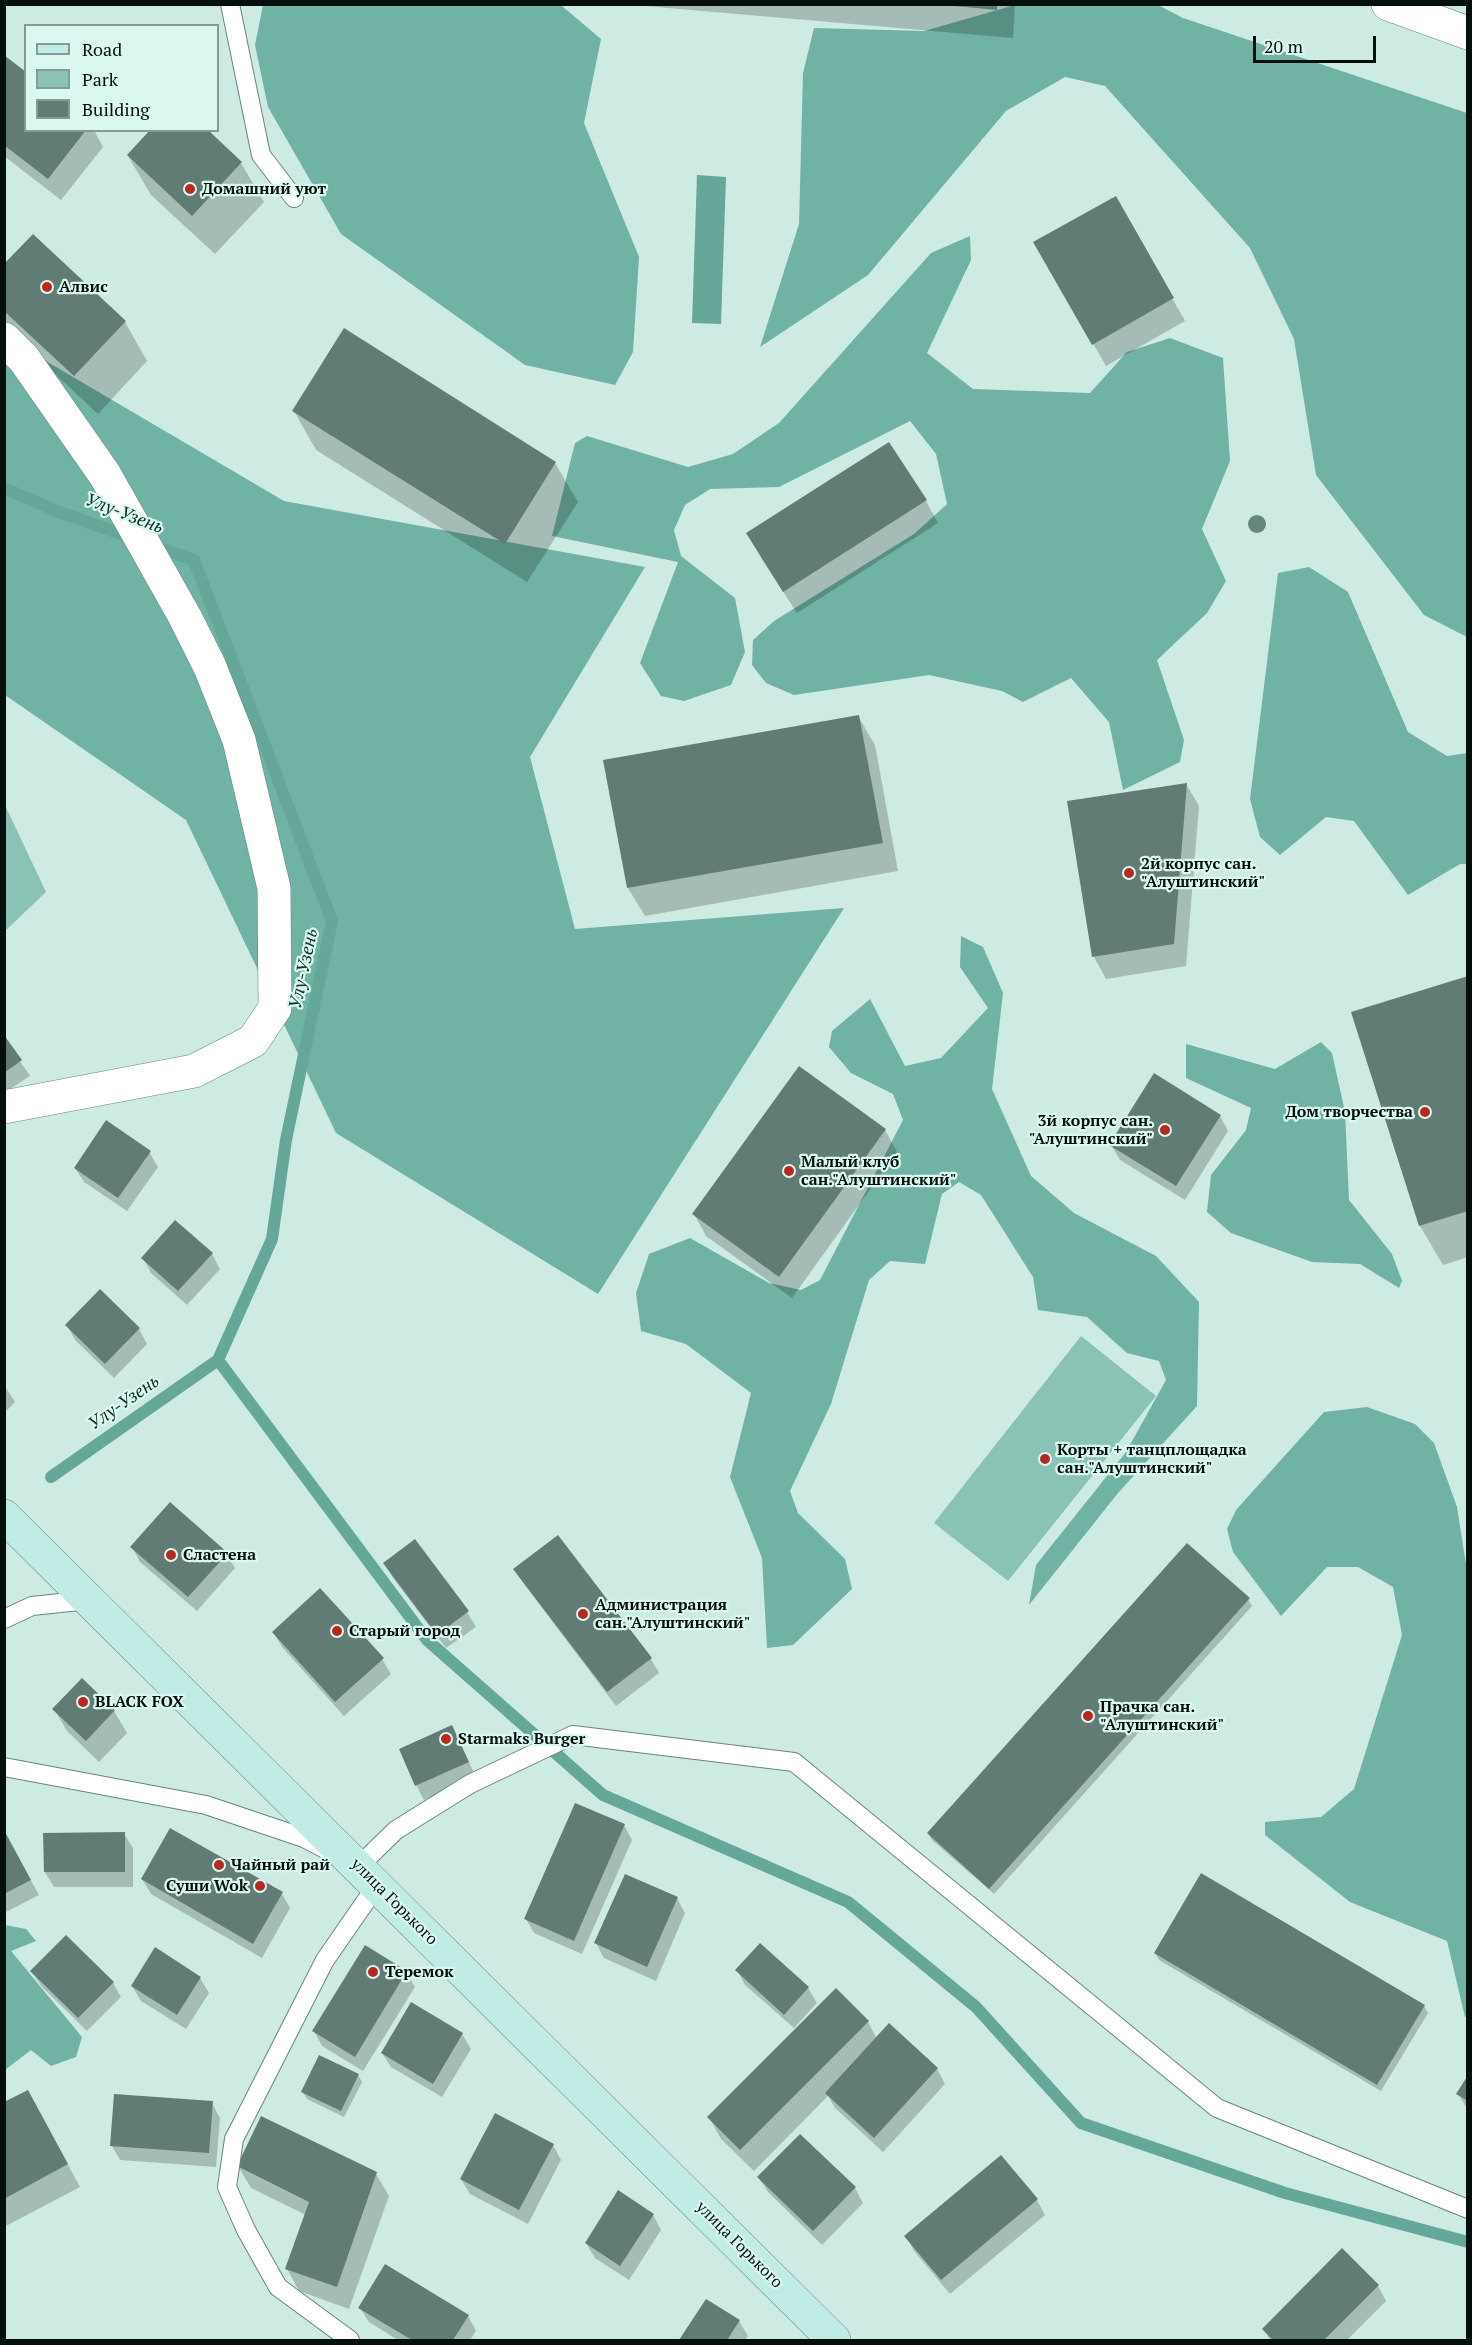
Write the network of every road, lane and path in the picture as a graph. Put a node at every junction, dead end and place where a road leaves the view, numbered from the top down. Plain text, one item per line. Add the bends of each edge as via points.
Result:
1 (230, 4) edge
2 (1388, 4) edge
3 (1467, 33) edge
4 (294, 198) dead end
5 (4, 339) edge
6 (4, 1107) edge
7 (4, 1516) edge
8 (89, 1600) junction
9 (4, 1619) edge
10 (4, 1767) edge
11 (368, 1875) junction
12 (1467, 2210) edge
13 (350, 2340) edge
14 (834, 2340) edge

1 - 4 lane via 261,155
2 - 3 street
5 - 6 street via 24,359 105,475 210,667 238,740 274,888 275,1008 253,1041 194,1071
7 - 8 main road, улица Горького
8 - 9 lane via 32,1606
8 - 11 main road, улица Горького
10 - 11 lane via 206,1805 304,1838
11 - 12 lane via 396,1830 470,1784 573,1735 794,1762 1216,2108
11 - 13 lane via 234,2139 227,2187 278,2287
11 - 14 main road, улица Горького

